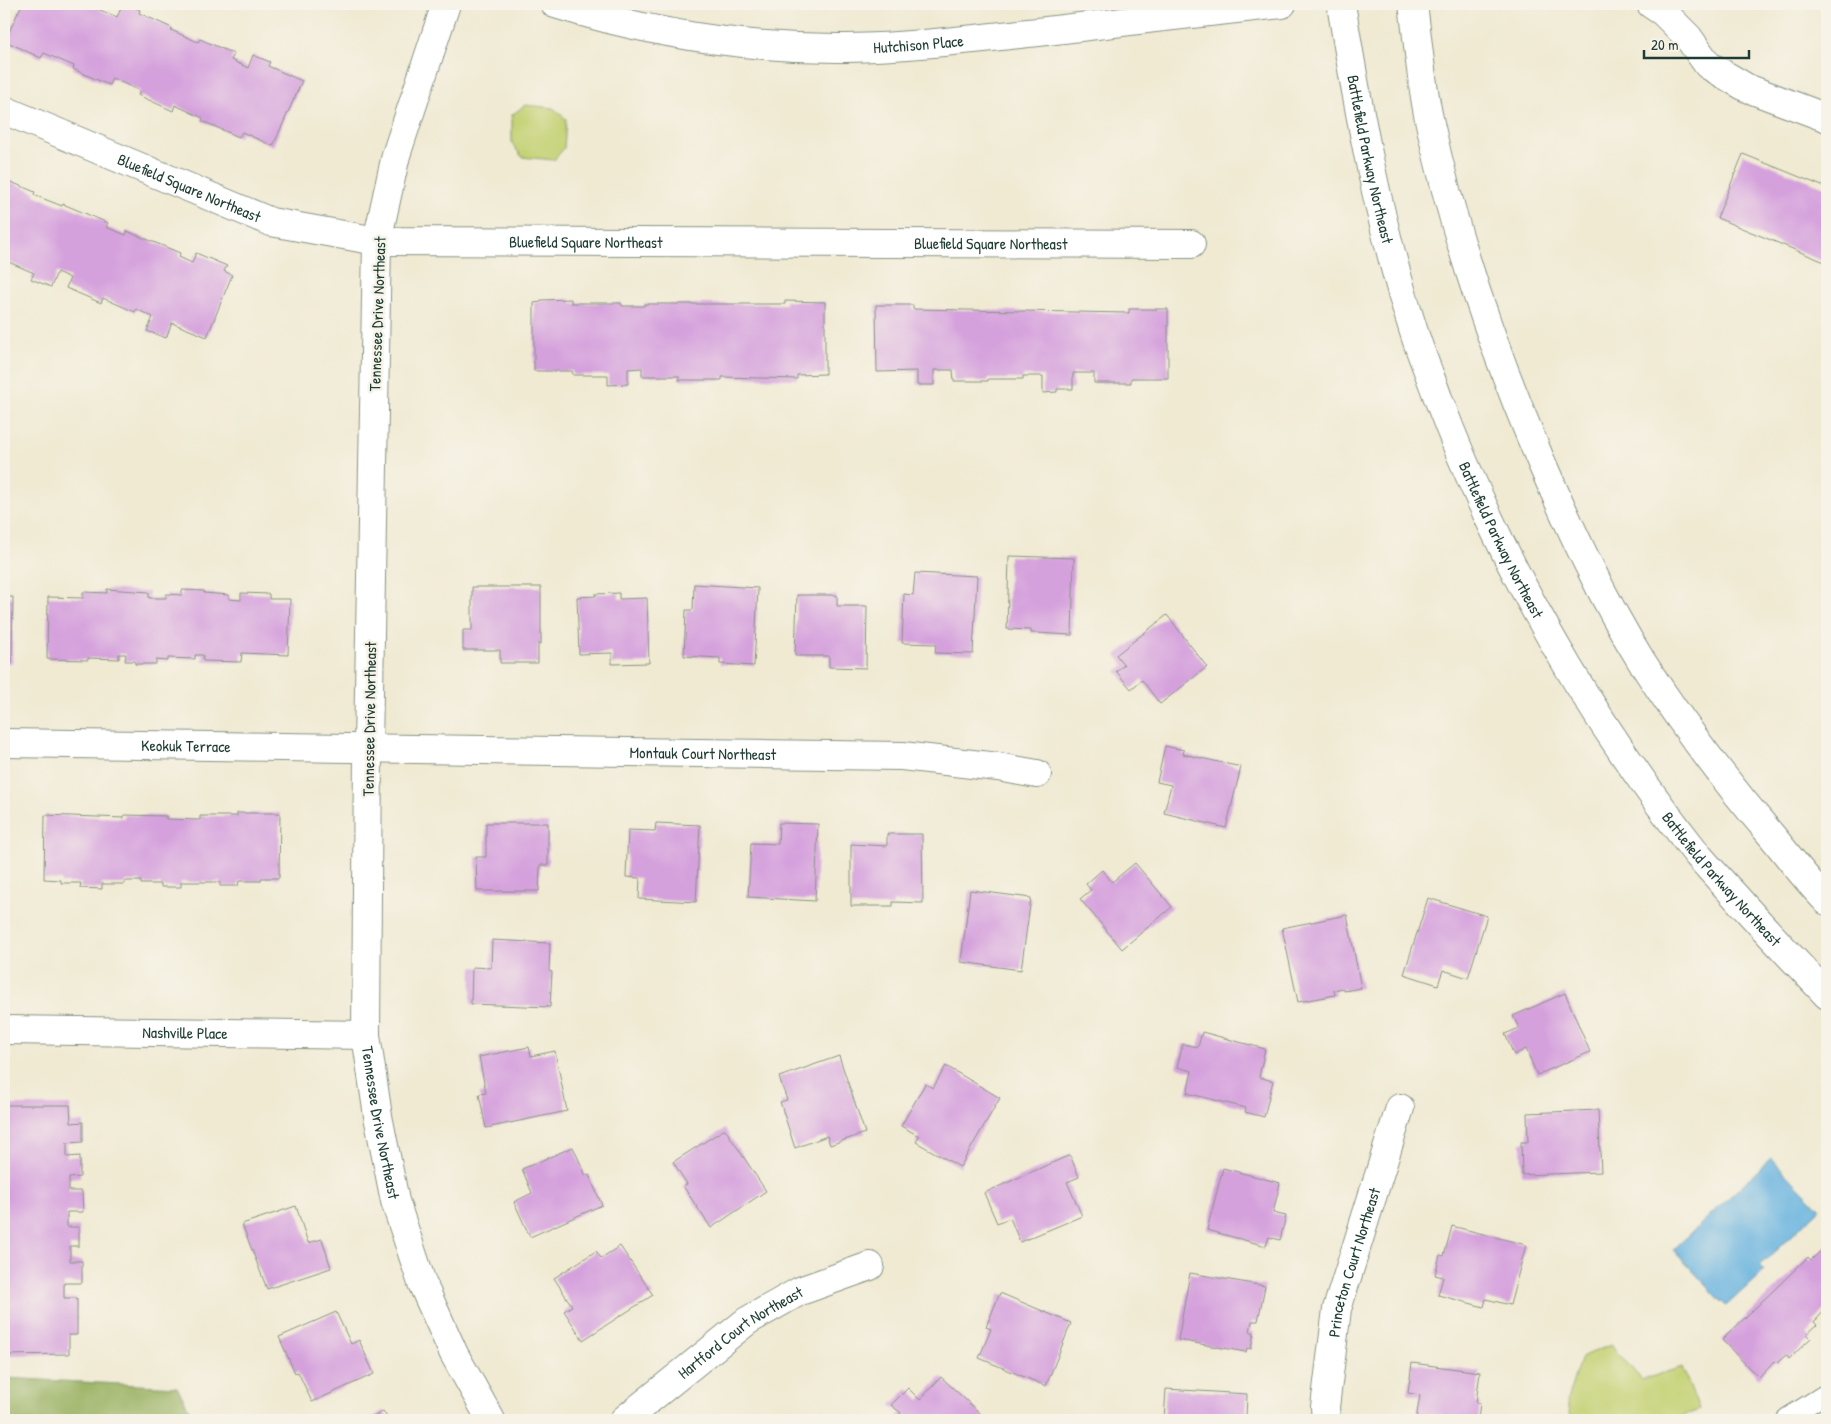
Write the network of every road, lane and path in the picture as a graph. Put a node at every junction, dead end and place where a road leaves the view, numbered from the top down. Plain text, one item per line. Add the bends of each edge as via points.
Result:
1 (446, 4) edge
2 (555, 4) edge
3 (1282, 4) edge
4 (1341, 4) edge
5 (1413, 4) edge
6 (1651, 4) edge
7 (4, 110) edge
8 (1827, 118) edge
9 (377, 241) junction
10 (1192, 244) dead end
11 (4, 743) edge
12 (368, 748) junction
13 (1036, 774) dead end
14 (1827, 901) edge
15 (1827, 995) edge
16 (4, 1030) edge
17 (366, 1035) junction
18 (1400, 1108) dead end
19 (870, 1266) dead end
20 (1827, 1393) edge
21 (492, 1420) edge
22 (624, 1420) edge
23 (1326, 1420) edge
24 (1788, 1420) edge

1 - 9 street, Tennessee Drive Northeast via 396,155
2 - 3 street, Hutchison Place via 674,33 756,44 845,48 937,43
4 - 15 street, Battlefield Parkway Northeast via 1381,216 1413,331 1454,441 1490,520 1546,629 1628,760 1698,855
5 - 14 street via 1429,116 1468,267 1520,412 1564,514 1642,661 1746,805
6 - 8 street via 1664,12 1688,37 1708,65 1748,88
7 - 9 street, Bluefield Square Northeast via 271,222
9 - 10 street, Bluefield Square Northeast
9 - 12 street, Tennessee Drive Northeast
11 - 12 street, Keokuk Terrace
12 - 13 street, Montauk Court Northeast via 902,756
12 - 17 street, Tennessee Drive Northeast
16 - 17 street, Nashville Place
17 - 21 street, Tennessee Drive Northeast via 378,1116 396,1201 422,1283 454,1354
18 - 23 street, Princeton Court Northeast via 1337,1309
19 - 22 street, Hartford Court Northeast via 800,1291 747,1321
20 - 24 lane

